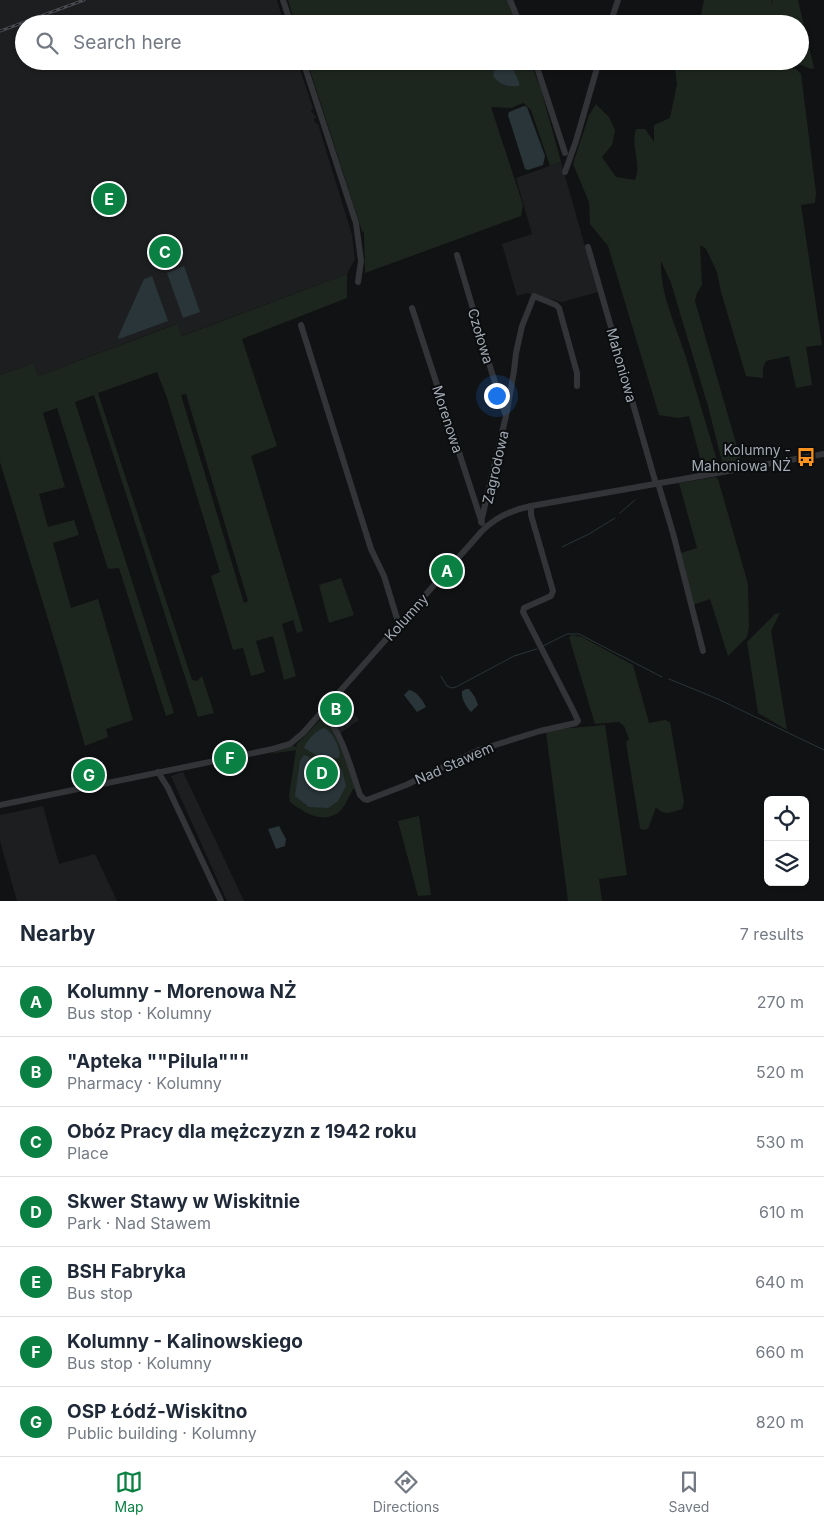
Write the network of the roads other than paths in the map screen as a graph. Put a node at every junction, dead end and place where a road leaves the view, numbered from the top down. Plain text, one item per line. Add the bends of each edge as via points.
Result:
1 (283, 0) edge
2 (510, 0) edge
3 (618, 0) edge
4 (288, 15) edge
5 (516, 15) edge
6 (613, 15) edge
7 (306, 70) edge
8 (538, 70) edge
9 (596, 70) edge
10 (565, 153) dead end
11 (565, 172) dead end
12 (588, 247) dead end
13 (457, 255) dead end
14 (358, 282) dead end
15 (412, 308) dead end
16 (301, 325) dead end
17 (577, 386) dead end
18 (506, 416) junction
19 (824, 454) edge
20 (657, 483) junction
21 (531, 506) junction
22 (484, 525) junction
23 (399, 625) junction
24 (703, 651) dead end
25 (322, 712) junction
26 (158, 772) junction
27 (0, 805) edge
28 (221, 901) edge

1 - 4 street
2 - 5 street
3 - 6 street
7 - 14 street via 356,223 361,261
8 - 10 street
9 - 11 street
12 - 20 street, Mahoniowa
13 - 18 street, Czołowa
15 - 22 street, Morenowa
16 - 23 street via 371,549 384,576
17 - 18 street, Zagrodowa via 577,373 559,308 534,296 522,326
18 - 22 street, Zagrodowa
19 - 20 street, Kolumny
20 - 21 street, Kolumny
20 - 24 street, Mahoniowa
21 - 22 street, Kolumny via 506,513
21 - 25 street, Nad Stawem via 553,591 551,596 529,604 523,610 577,719 576,724 540,731 479,750 367,800 360,795 345,752
22 - 23 street, Kolumny
23 - 25 street, Kolumny
25 - 26 street, Kolumny via 288,745
26 - 27 street, Kolumny
26 - 28 street

